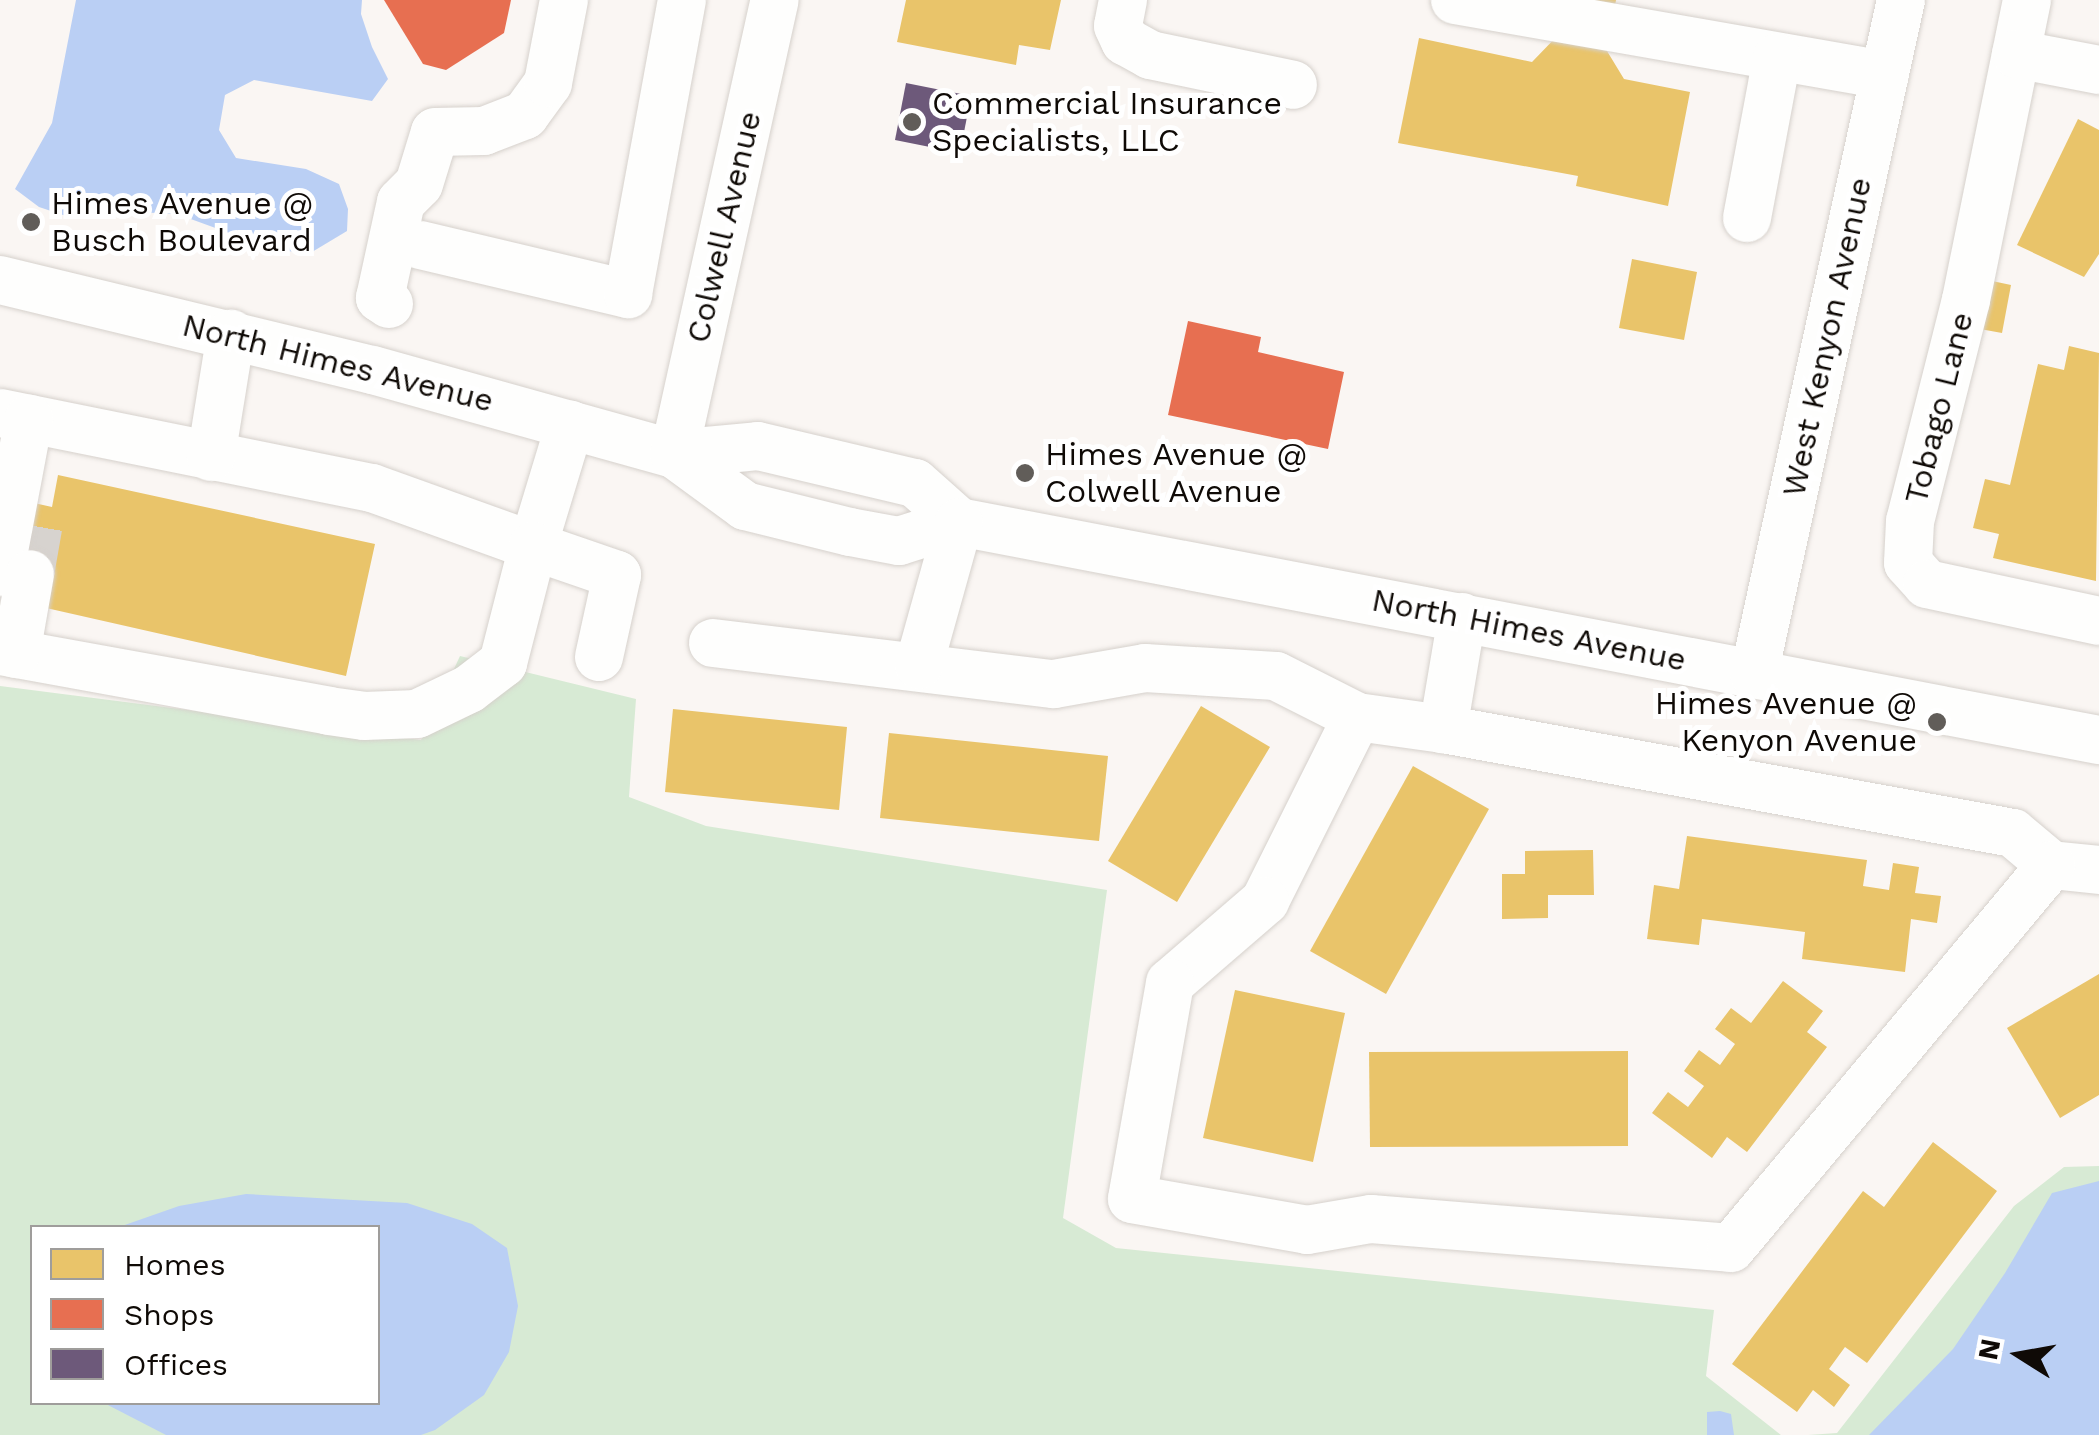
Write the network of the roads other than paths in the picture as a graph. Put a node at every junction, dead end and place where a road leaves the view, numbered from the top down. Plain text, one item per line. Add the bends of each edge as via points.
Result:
1 (564, 0) edge
2 (682, 0) edge
3 (775, 0) edge
4 (1123, 0) edge
5 (1455, 0) edge
6 (1900, 0) edge
7 (2027, 0) edge
8 (1551, 9) edge
9 (2016, 54) junction
10 (1777, 58) junction
11 (2099, 70) edge
12 (1884, 75) junction
13 (1293, 85) dead end
14 (419, 184) junction
15 (1747, 218) dead end
16 (420, 246) junction
17 (0, 280) edge
18 (389, 304) junction
19 (231, 334) junction
20 (373, 370) junction
21 (28, 419) edge
22 (570, 424) junction
23 (674, 454) junction
24 (210, 457) junction
25 (42, 504) tunnel mouth
26 (959, 522) junction
27 (532, 546) junction
28 (15, 573) edge
29 (1462, 617) junction
30 (2099, 621) edge
31 (713, 644) dead end
32 (8, 652) edge
33 (599, 657) dead end
34 (918, 664) junction
35 (1754, 674) junction
36 (1357, 717) junction
37 (1443, 729) junction
38 (2099, 740) edge
39 (2051, 865) junction
40 (2099, 870) edge

1 - 14 street via 548,83 525,115 484,131 435,132
2 - 16 street via 628,294
3 - 23 street, Colwell Avenue
4 - 13 street via 1118,26 1125,40 1150,56
5 - 8 street
6 - 12 street, West Kenyon Avenue
7 - 9 street, Tobago Lane
8 - 10 street
9 - 11 street
9 - 30 street, Tobago Lane via 1966,300 1910,521 1908,563 1927,584
10 - 12 street
10 - 15 street
12 - 35 street, West Kenyon Avenue
14 - 16 street via 430,200
14 - 18 street via 401,202 380,298
16 - 18 street via 406,304
17 - 19 street, North Himes Avenue
18 - 20 street
19 - 20 street, North Himes Avenue
19 - 24 street
20 - 22 street, North Himes Avenue
21 - 24 street
21 - 25 street
21 - 28 street
22 - 23 street, North Himes Avenue
22 - 27 street
23 - 26 street, North Himes Avenue via 758,446 915,483
23 - 26 street, North Himes Avenue via 745,506 850,532 900,542
24 - 27 street via 372,488
26 - 29 street, North Himes Avenue
26 - 34 street
27 - 32 street via 503,663 469,689 417,714 364,716
27 - 33 street via 617,575
28 - 32 street
29 - 35 street, North Himes Avenue
29 - 37 street
31 - 34 street
34 - 36 street via 1054,684 1144,668 1276,676
35 - 38 street, North Himes Avenue
36 - 37 street
36 - 39 street via 1265,900 1170,983 1132,1199 1307,1230 1371,1218 1731,1248
37 - 39 street via 2013,833
39 - 40 street

